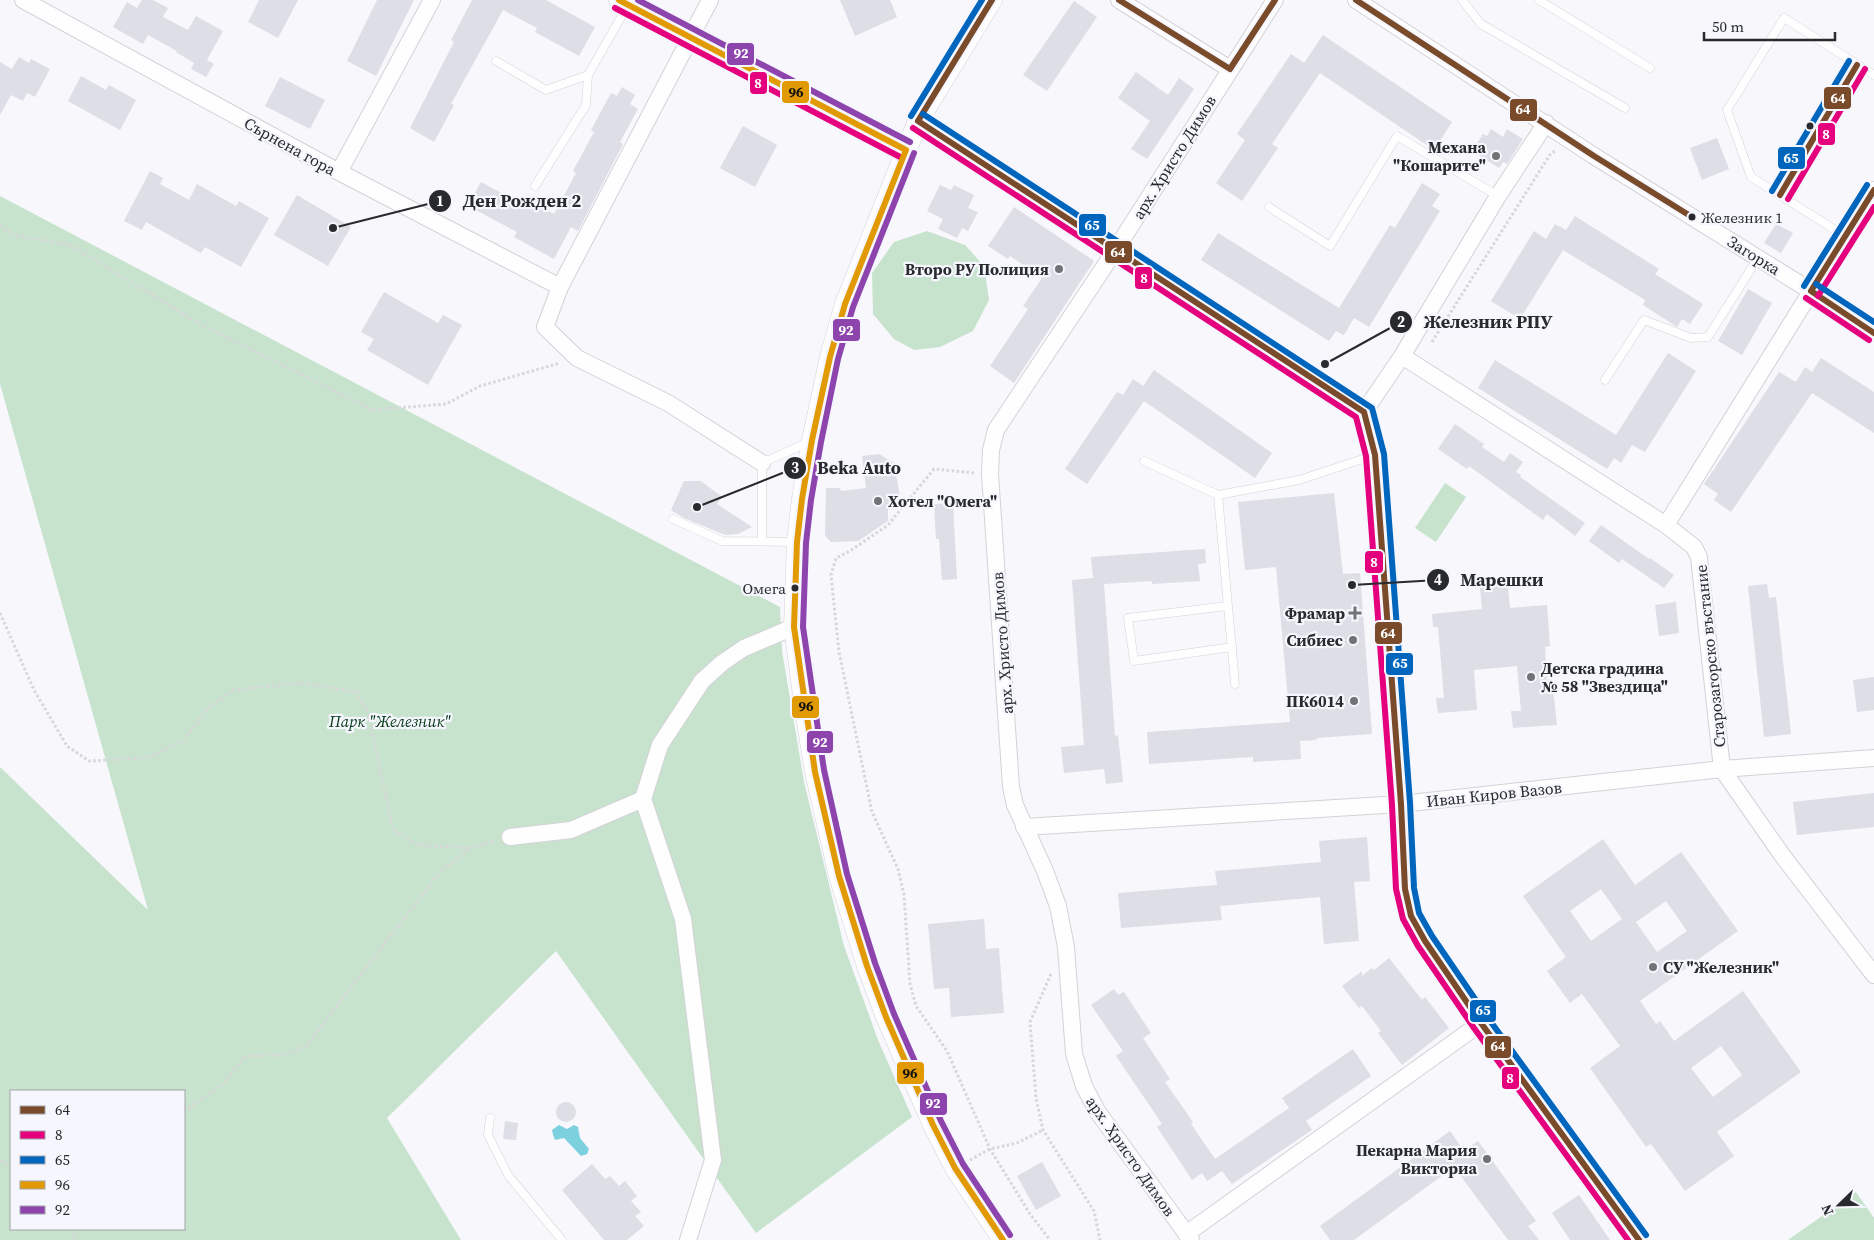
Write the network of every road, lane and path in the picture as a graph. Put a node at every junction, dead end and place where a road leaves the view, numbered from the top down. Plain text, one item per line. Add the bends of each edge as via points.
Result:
1 (23, 0) edge
2 (432, 0) edge
3 (710, 0) edge
4 (992, 0) edge
5 (1119, 0) edge
6 (1274, 0) edge
7 (1356, 0) edge
8 (1462, 0) edge
9 (1539, 0) edge
10 (623, 2) edge
11 (692, 38) junction
12 (496, 61) dead end
13 (1858, 65) junction
14 (1650, 68) dead end
15 (1230, 69) junction
16 (588, 75) junction
17 (1874, 75) edge
18 (1625, 108) dead end
19 (918, 121) junction
20 (1546, 123) junction
21 (1562, 148) dead end
22 (906, 150) junction
23 (339, 172) junction
24 (535, 186) dead end
25 (1874, 190) edge
26 (1498, 196) junction
27 (1780, 196) junction
28 (1269, 207) dead end
29 (0, 225) edge
30 (1845, 236) junction
31 (1116, 249) junction
32 (1758, 258) junction
33 (560, 287) junction
34 (1811, 291) junction
35 (1874, 333) edge
36 (1402, 356) junction
37 (578, 358) junction
38 (1417, 366) junction
39 (1605, 380) dead end
40 (1364, 412) junction
41 (812, 440) junction
42 (1375, 455) junction
43 (1144, 461) dead end
44 (762, 463) junction
45 (990, 474) junction
46 (1218, 495) junction
47 (673, 519) dead end
48 (1666, 525) junction
49 (762, 541) junction
50 (798, 542) junction
51 (1228, 606) junction
52 (0, 613) edge
53 (794, 627) junction
54 (1232, 647) junction
55 (1236, 684) dead end
56 (1874, 758) edge
57 (1722, 769) junction
58 (643, 799) junction
59 (1401, 804) junction
60 (1024, 827) junction
61 (510, 837) joint
62 (470, 848) junction
63 (1066, 947) junction
64 (1874, 975) edge
65 (1481, 1023) junction
66 (185, 1110) edge
67 (490, 1118) dead end
68 (1043, 1130) junction
69 (990, 1149) junction
70 (1189, 1237) edge
71 (562, 1240) edge
72 (688, 1240) edge
73 (1004, 1240) edge
74 (1050, 1240) edge
75 (1100, 1240) edge
76 (1639, 1240) edge

1 - 23 street, Сърнена гора
2 - 23 street
3 - 11 street
4 - 19 street
5 - 15 street
6 - 15 street
7 - 20 street, Загорка
8 - 18 lane via 1481,24
9 - 14 lane
10 - 11 street
10 - 16 lane
11 - 22 street
11 - 33 street
12 - 16 lane via 546,90
13 - 17 lane
13 - 27 lane
13 - 27 lane via 1784,18 1727,110 1751,177
15 - 31 street, арх. Христо Димов
16 - 24 lane via 586,105
19 - 22 street
19 - 31 street
20 - 26 street
20 - 32 street, Загорка
21 - 38 path via 1552,153
22 - 41 street via 845,304
23 - 33 street, Сърнена гора
25 - 30 street
26 - 28 lane via 1397,136 1330,246
26 - 36 street
27 - 30 lane
29 - 37 path via 13,236 70,245 202,325 373,410 446,404 480,386
30 - 34 street
31 - 40 street
31 - 45 street, арх. Христо Димов via 996,430
32 - 34 street, Загорка
32 - 39 lane via 1708,337 1691,338 1644,320
33 - 37 street via 545,327
34 - 35 street, Загорка
34 - 48 street
36 - 38 street, Старозагорско въстание
36 - 40 street
37 - 44 street via 668,403
38 - 48 street, Старозагорско въстание
40 - 42 street
41 - 44 lane
41 - 50 street
42 - 46 lane via 1300,480
42 - 59 street
43 - 46 lane
44 - 49 lane
45 - 60 street, арх. Христо Димов via 1011,787
45 - 69 path via 934,469 888,525 836,558 830,575 839,652 872,812 898,869 904,895 910,984 916,1006 946,1051
46 - 51 lane
47 - 49 lane via 722,541
48 - 57 street, Старозагорско въстание via 1694,547 1699,557
49 - 50 lane
50 - 53 street
51 - 54 lane
51 - 54 lane via 1128,618 1134,662
52 - 62 path via 34,690 67,746 89,761 146,758 183,741 209,707 233,690 303,683 356,692 368,713 393,830 418,845
53 - 58 street via 744,648 702,681 660,745
53 - 73 street via 823,808 867,966 933,1125 955,1168
54 - 55 lane
56 - 57 street, Иван Киров Вазов
57 - 59 street, Иван Киров Вазов
57 - 64 street, Старозагорско въстание
58 - 61 street via 571,830
58 - 72 street via 683,919 713,1160
59 - 60 street, Иван Киров Вазов
59 - 65 street via 1405,889 1411,916
60 - 63 street, арх. Христо Димов via 1058,906
61 - 62 path
62 - 66 path via 440,872 306,1046 284,1055 245,1056 222,1085
63 - 68 path via 1030,1022 1036,1098
63 - 70 street, арх. Христо Димов via 1074,1054 1084,1086 1097,1111
65 - 70 street
65 - 76 street
67 - 71 lane via 488,1135 508,1175
68 - 69 path via 1018,1143
68 - 75 path via 1094,1211
69 - 74 path

